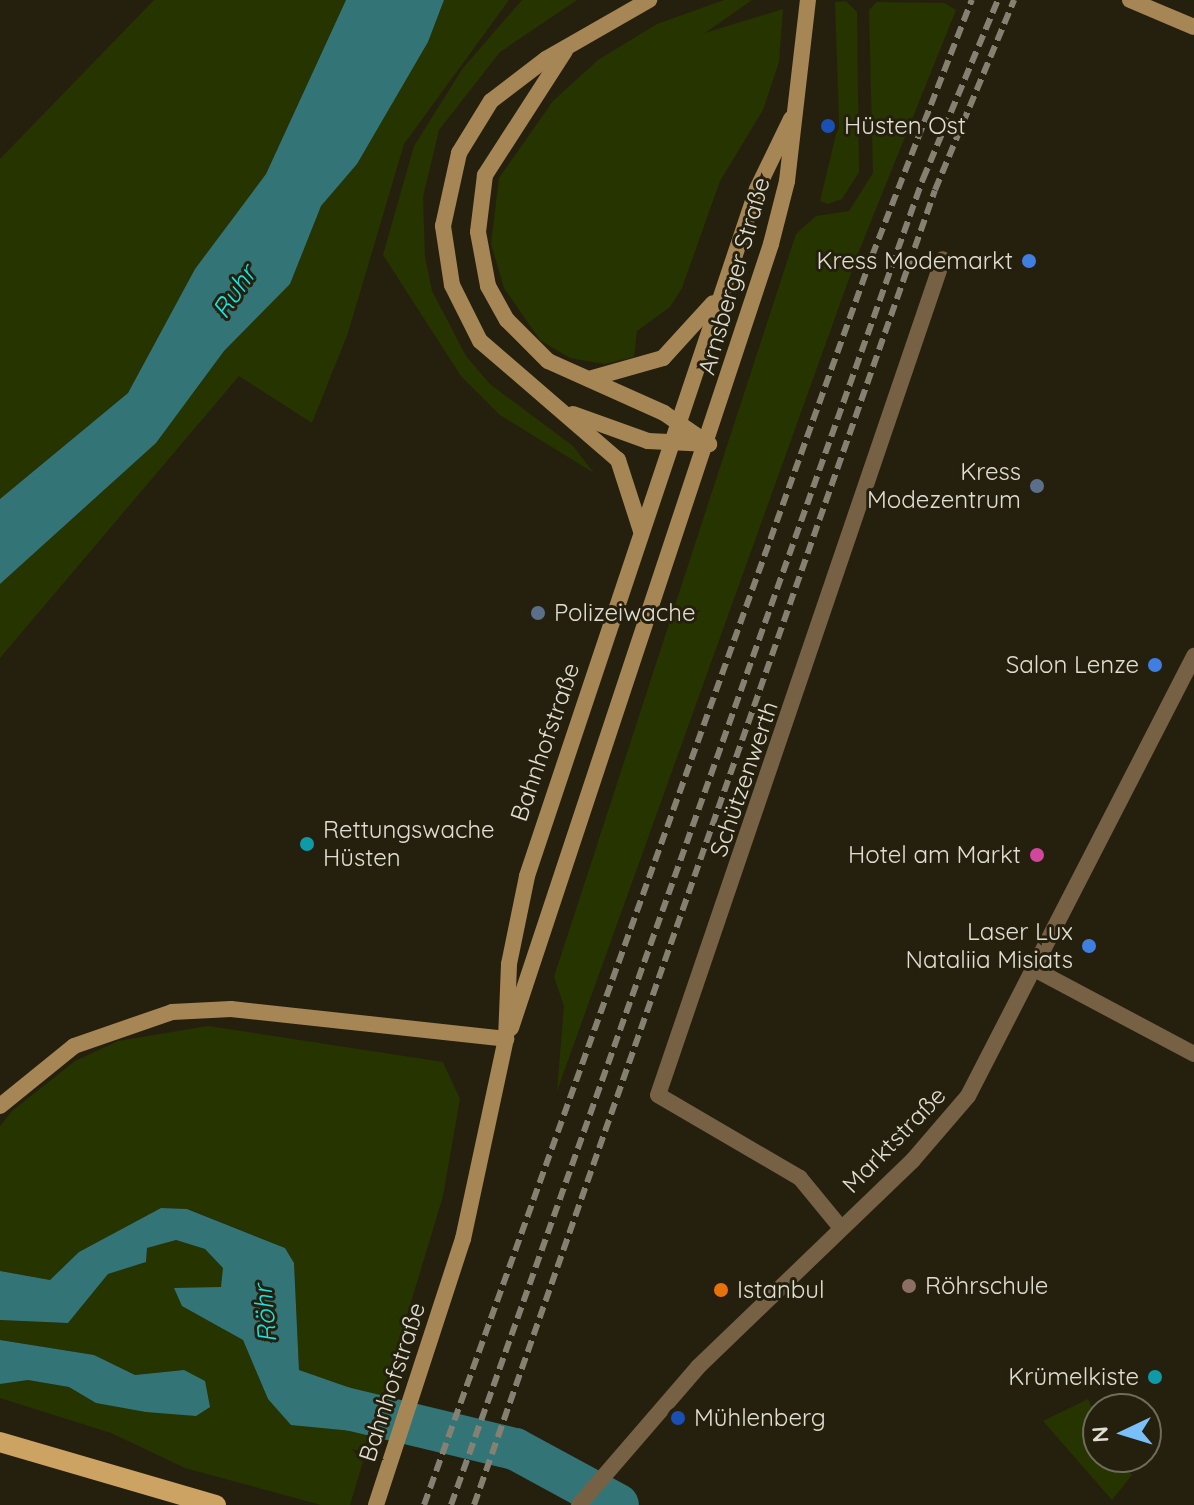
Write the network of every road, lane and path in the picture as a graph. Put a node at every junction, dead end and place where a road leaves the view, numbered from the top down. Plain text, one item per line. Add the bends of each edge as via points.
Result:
1 (649, 0) edge
2 (808, 0) edge
3 (1130, 0) edge
4 (1194, 27) edge
5 (569, 46) junction
6 (791, 119) junction
7 (943, 259) dead end
8 (723, 289) junction
9 (584, 379) junction
10 (556, 408) junction
11 (680, 423) junction
12 (709, 444) junction
13 (673, 446) junction
14 (642, 536) junction
15 (1194, 656) edge
16 (1036, 970) junction
17 (506, 1039) junction
18 (1194, 1054) edge
19 (0, 1106) edge
20 (841, 1228) junction
21 (0, 1442) edge
22 (216, 1505) edge
23 (376, 1505) edge
24 (579, 1505) edge

1 - 5 street
2 - 6 street, Arnsberger Straße
3 - 4 street
5 - 9 street via 493,159 479,207 478,247 507,320 548,361
5 - 10 street via 511,82 478,119 453,170 443,226 452,285 471,328 503,368
6 - 8 street, Arnsberger Straße via 767,163
6 - 12 street, Arnsberger Straße via 783,202
7 - 20 street, Schützenwerth via 658,1095 800,1178
8 - 9 street, Arnsberger Straße via 663,358
8 - 11 street, Arnsberger Straße
9 - 11 street
10 - 13 street
10 - 14 street via 618,460
11 - 12 street
11 - 13 street, Bahnhofstraße
12 - 13 street
12 - 17 street, Bahnhofstraße via 533,976
13 - 14 street, Bahnhofstraße
14 - 17 street, Bahnhofstraße via 527,876 509,964
15 - 16 street, Marktstraße
16 - 18 street
16 - 20 street, Marktstraße via 968,1096
17 - 19 street via 231,1009 172,1012 74,1046
17 - 23 street, Bahnhofstraße via 463,1239
20 - 24 street, Marktstraße via 623,1450
21 - 22 main road

